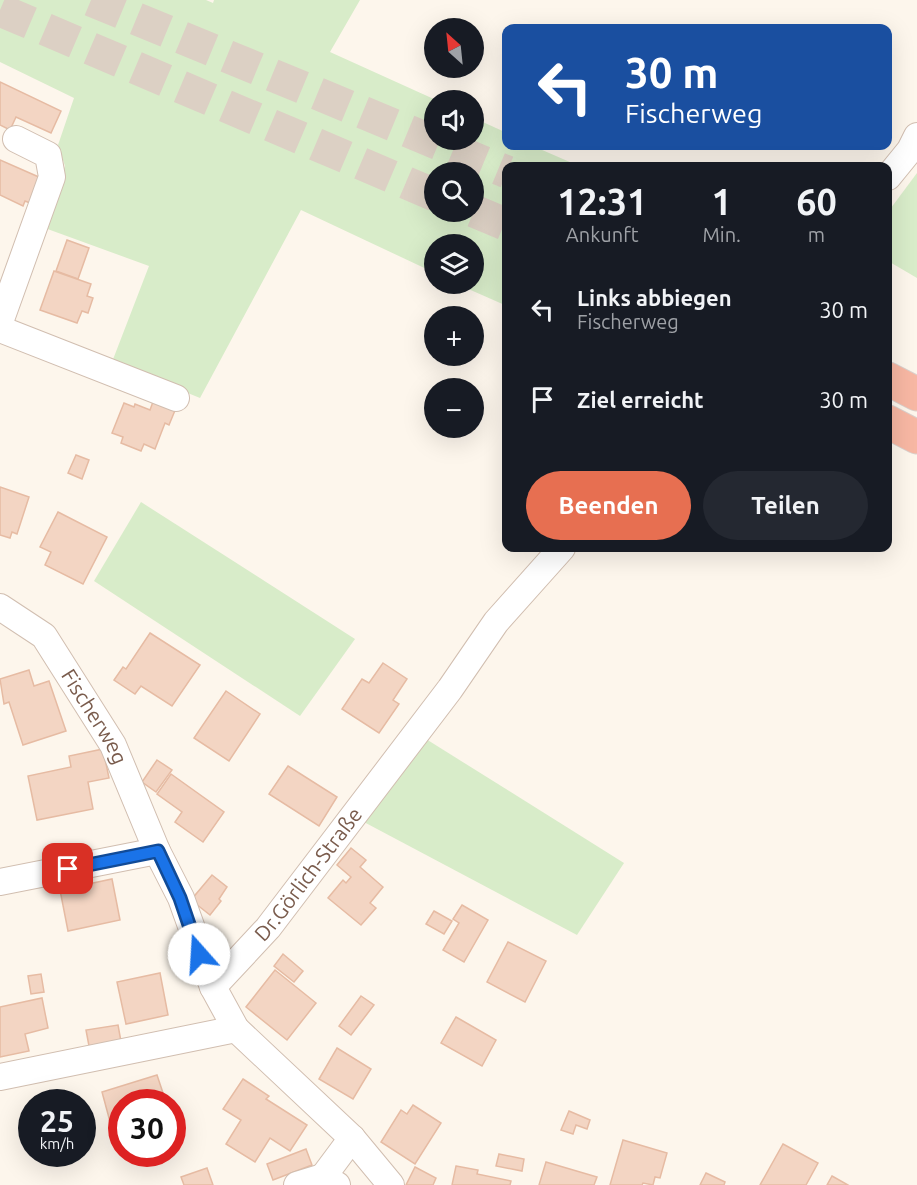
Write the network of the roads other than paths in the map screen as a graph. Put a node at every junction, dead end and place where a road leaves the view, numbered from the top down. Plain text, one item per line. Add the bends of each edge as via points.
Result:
1 (917, 136) edge
2 (16, 139) dead end
3 (892, 172) edge
4 (0, 322) edge
5 (0, 329) edge
6 (892, 381) edge
7 (917, 394) edge
8 (176, 398) dead end
9 (892, 424) edge
10 (917, 437) edge
11 (558, 552) edge
12 (0, 607) edge
13 (158, 851) junction
14 (0, 882) edge
15 (213, 987) junction
16 (236, 1029) junction
17 (0, 1077) edge
18 (352, 1138) junction
19 (330, 1181) edge
20 (297, 1185) edge
21 (391, 1185) edge

1 - 3 street
2 - 4 street via 48,155 52,177
5 - 8 street
6 - 7 highway
9 - 10 highway
11 - 15 street, Dr.Görlich-Straße via 496,622 450,689 268,928
12 - 13 street, Fischerweg via 44,636 80,690 113,746
13 - 14 street
13 - 15 street, Fischerweg
15 - 16 street
16 - 17 street
16 - 18 street
18 - 19 street
18 - 21 street
19 - 20 street

